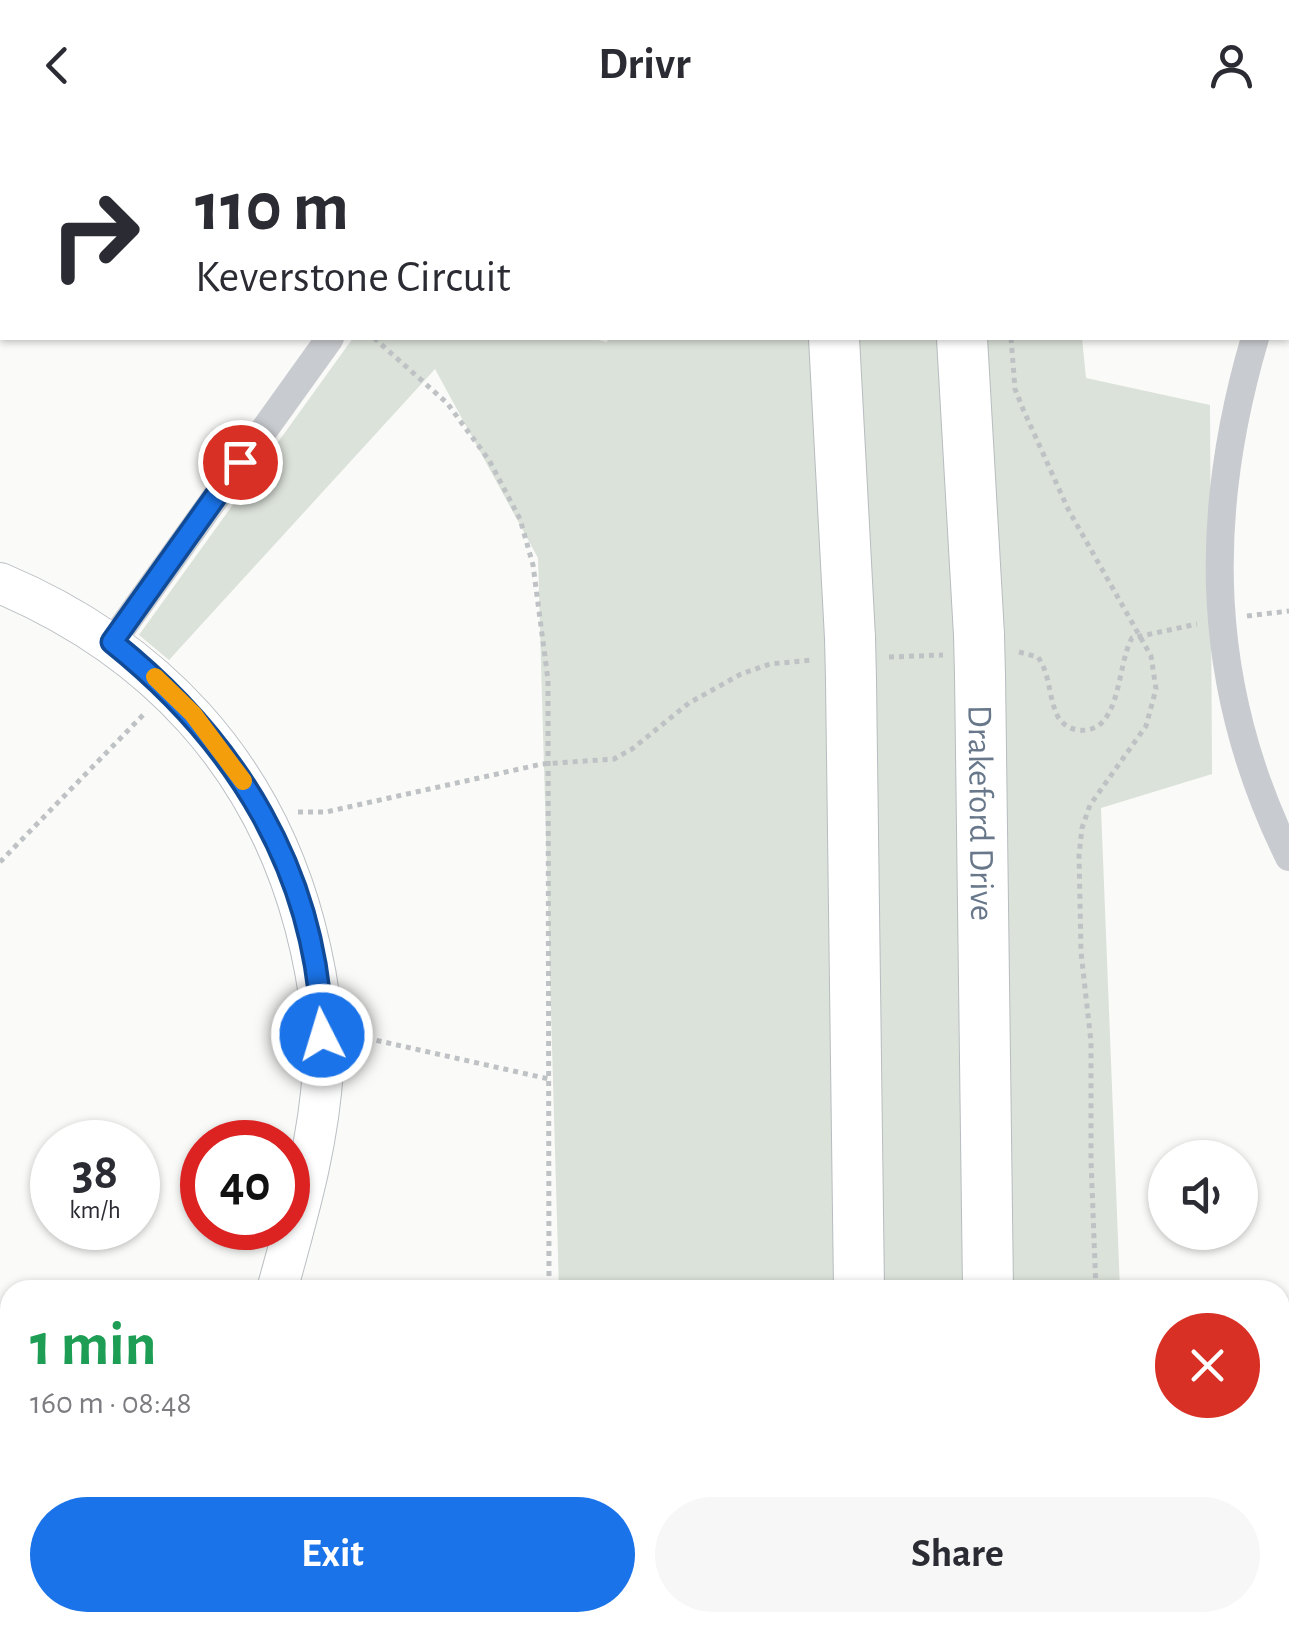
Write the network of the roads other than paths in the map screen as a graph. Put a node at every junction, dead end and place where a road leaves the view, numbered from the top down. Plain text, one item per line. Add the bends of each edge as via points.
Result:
1 (329, 340) edge
2 (834, 340) edge
3 (962, 340) edge
4 (1254, 340) edge
5 (0, 583) edge
6 (112, 642) junction
7 (1289, 858) edge
8 (280, 1280) edge
9 (859, 1280) edge
10 (988, 1280) edge

1 - 6 street
2 - 9 highway via 850,659
3 - 10 highway, Drakeford Drive via 980,655
4 - 7 street via 1226,466 1220,620 1246,751
5 - 6 street
6 - 8 street via 168,690 227,756 256,802 293,882 316,966 319,1113

